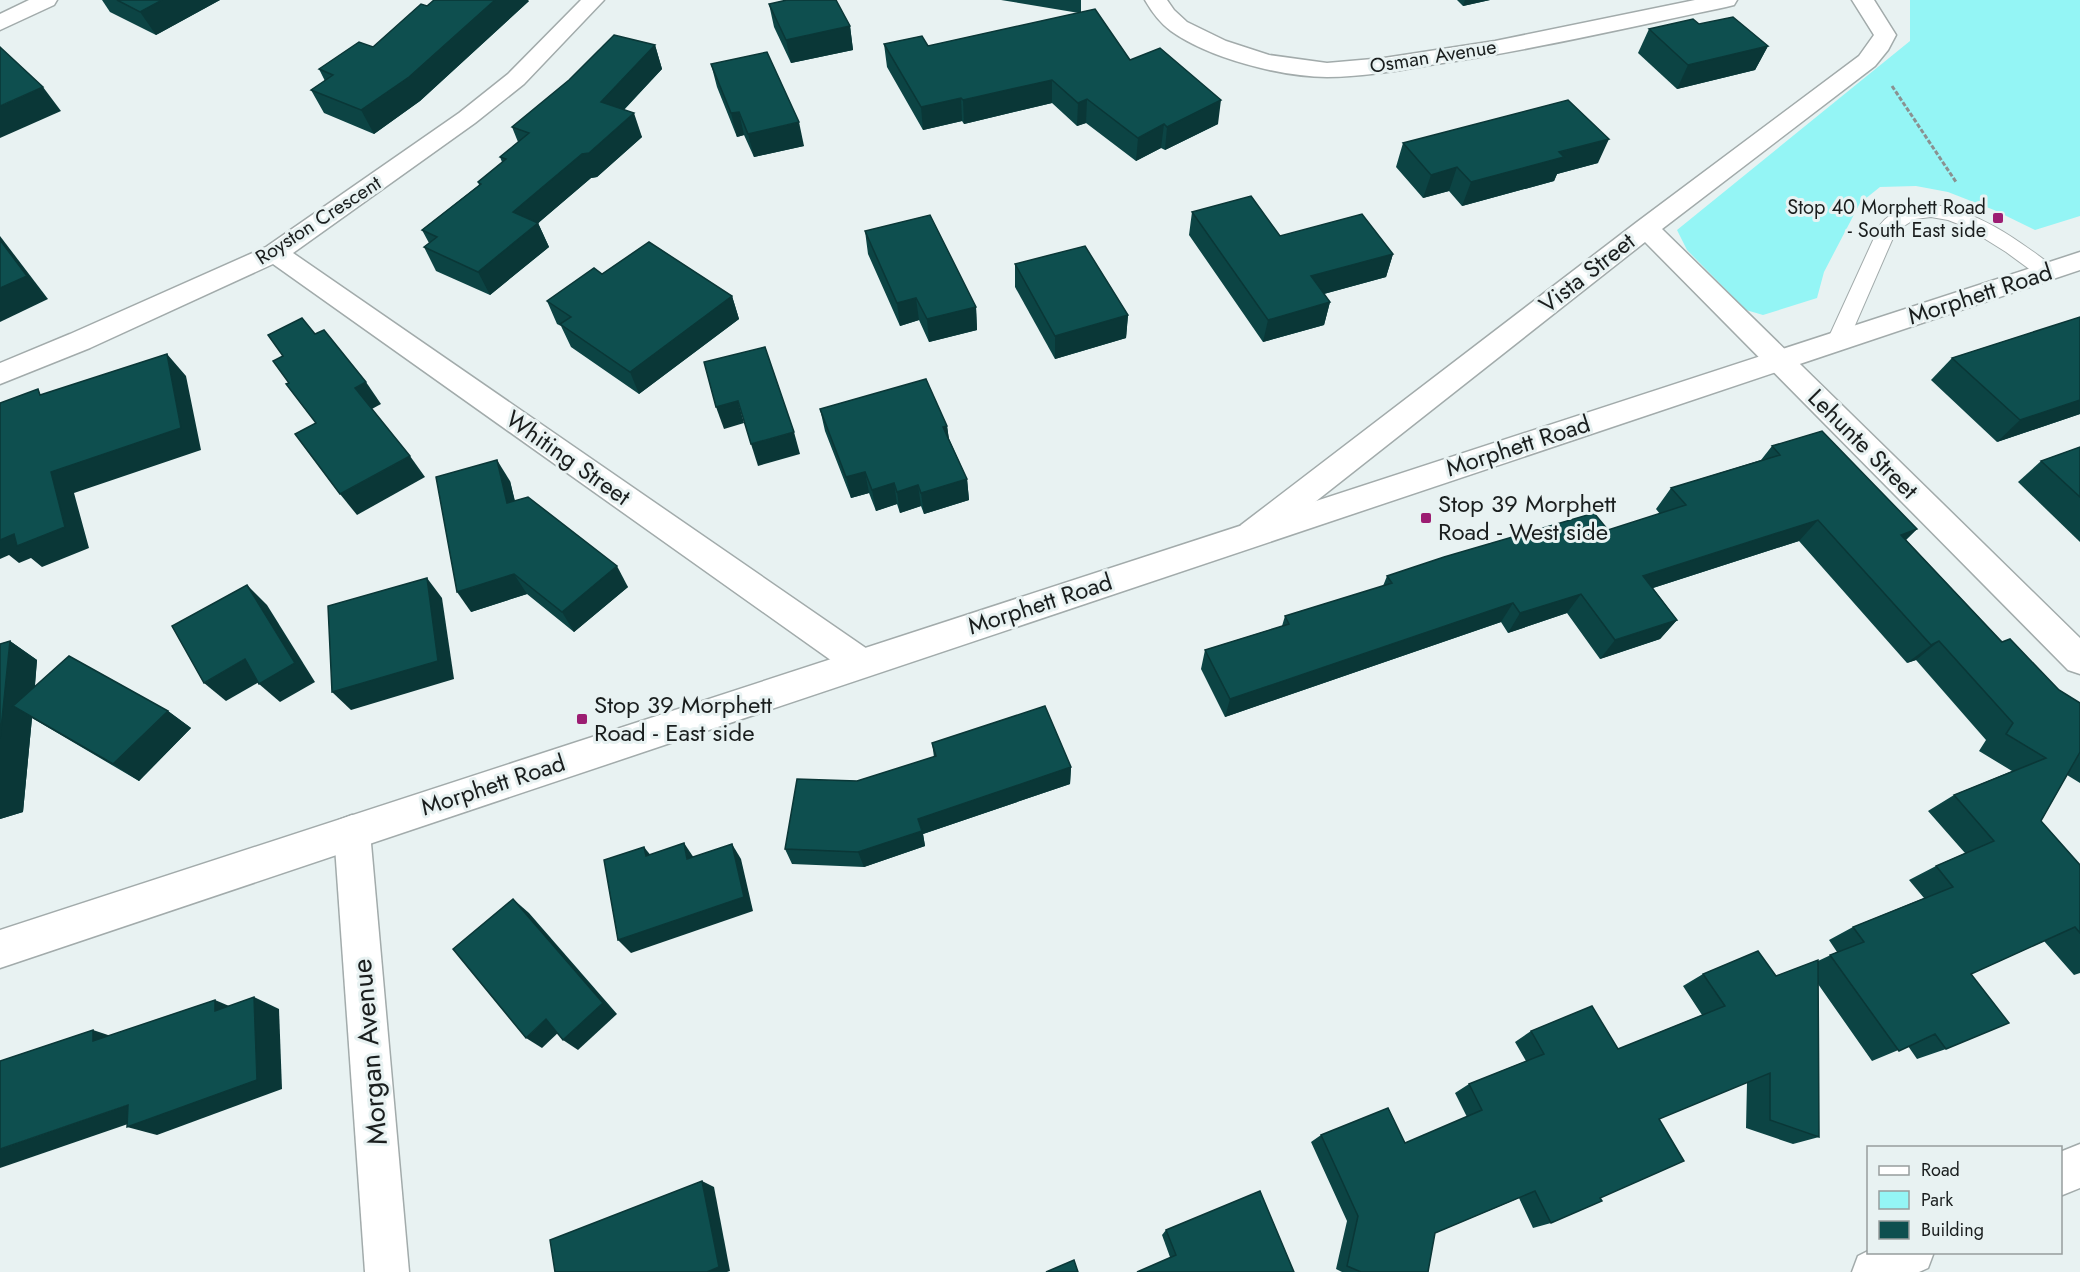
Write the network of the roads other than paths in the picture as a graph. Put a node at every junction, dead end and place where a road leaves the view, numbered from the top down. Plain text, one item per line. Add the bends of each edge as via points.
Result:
1 (46, 0) edge
2 (593, 0) edge
3 (1156, 0) edge
4 (1726, 0) edge
5 (1863, 0) edge
6 (0, 23) edge
7 (1646, 228) junction
8 (275, 253) junction
9 (2080, 261) edge
10 (2047, 272) junction
11 (1839, 341) junction
12 (1779, 360) junction
13 (0, 374) edge
14 (1252, 534) junction
15 (2080, 660) edge
16 (861, 663) junction
17 (352, 832) junction
18 (0, 949) edge
19 (2080, 1165) edge
20 (2062, 1174) edge
21 (1908, 1254) edge
22 (387, 1272) edge
23 (1874, 1272) edge

1 - 6 street
2 - 8 street, Royston Crescent via 500,92
3 - 4 street, Osman Avenue via 1166,15 1186,31 1220,46 1260,59 1325,70 1464,54
5 - 7 street, Vista Street via 1885,35 1877,50
7 - 12 street, Lehunte Street
7 - 14 street, Vista Street
8 - 13 street, Royston Crescent
8 - 16 street, Whiting Street
9 - 10 street, Morphett Road
10 - 11 street, Morphett Road
10 - 11 lane via 1992,232 1952,213 1914,211 1890,224
11 - 12 street, Morphett Road
12 - 14 street, Morphett Road
12 - 15 street, Lehunte Street
14 - 16 street, Morphett Road
16 - 17 street, Morphett Road
17 - 18 street, Morphett Road
17 - 22 street, Morgan Avenue
19 - 20 street
21 - 23 street

